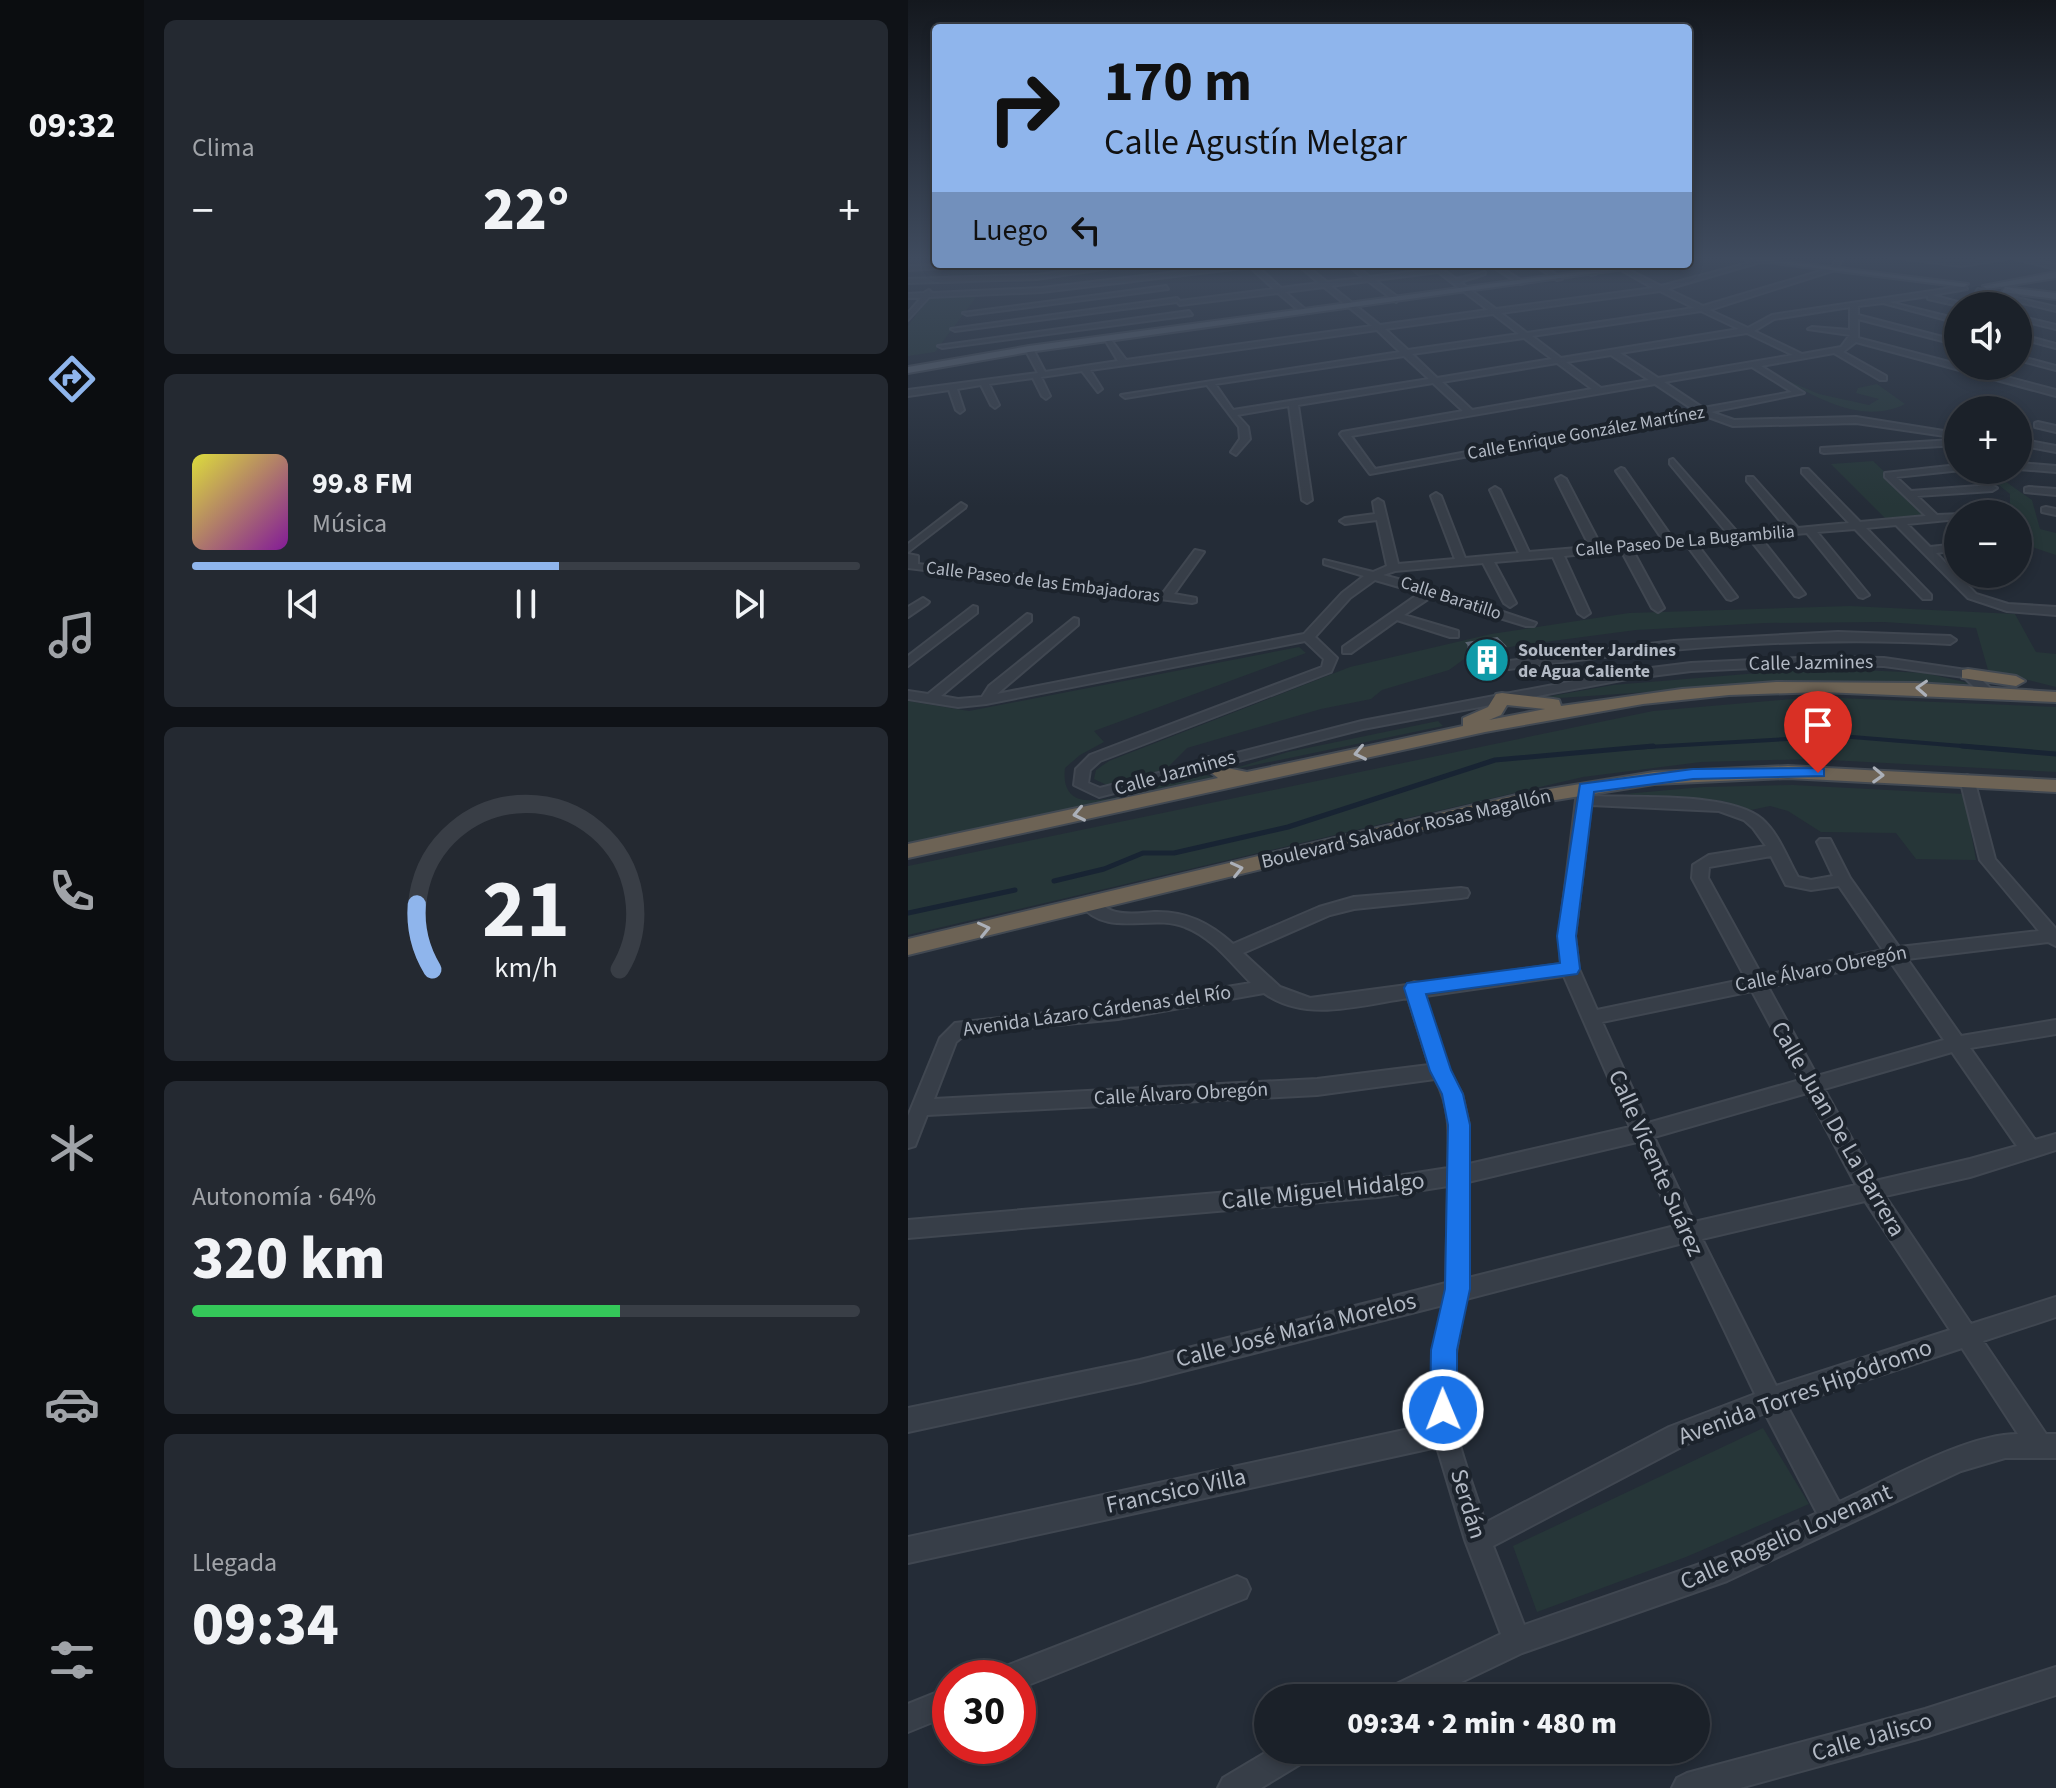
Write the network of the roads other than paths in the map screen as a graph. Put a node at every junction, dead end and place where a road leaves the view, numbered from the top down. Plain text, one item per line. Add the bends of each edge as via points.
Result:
1 (948, 339) edge
2 (1016, 339) edge
3 (1098, 339) edge
4 (1109, 339) edge
5 (1298, 339) edge
6 (1392, 339) edge
7 (1498, 339) edge
8 (1534, 339) edge
9 (1694, 339) edge
10 (1769, 339) edge
11 (1852, 339) edge
12 (1866, 339) edge
13 (2032, 340) edge
14 (2056, 346) edge
15 (1029, 349) junction
16 (940, 351) junction
17 (1836, 351) junction
18 (1407, 353) junction
19 (1614, 353) junction
20 (1803, 357) junction
21 (965, 359) junction
22 (1563, 361) junction
23 (2032, 362) edge
24 (1124, 364) junction
25 (1754, 365) junction
26 (913, 367) edge
27 (2056, 368) edge
28 (1085, 369) junction
29 (1040, 375) junction
30 (1883, 378) dead end
31 (1146, 379) dead end
32 (1435, 380) junction
33 (1657, 381) junction
34 (984, 382) junction
35 (1209, 382) junction
36 (952, 387) junction
37 (1098, 389) dead end
38 (1598, 390) junction
39 (1152, 391) junction
40 (908, 393) edge
41 (2056, 393) edge
42 (1125, 395) dead end
43 (1046, 396) dead end
44 (1293, 403) junction
45 (995, 405) dead end
46 (960, 410) dead end
47 (1468, 411) junction
48 (1703, 412) junction
49 (1231, 413) junction
50 (2038, 425) dead end
51 (2056, 429) edge
52 (2032, 445) edge
53 (2056, 449) edge
54 (1824, 450) dead end
55 (1236, 452) dead end
56 (1673, 462) dead end
57 (2032, 467) edge
58 (1944, 469) edge
59 (2056, 469) edge
60 (1621, 471) dead end
61 (1805, 471) dead end
62 (1561, 479) dead end
63 (1750, 479) dead end
64 (1992, 488) dead end
65 (1495, 490) dead end
66 (2029, 490) dead end
67 (2056, 492) edge
68 (1909, 494) junction
69 (1436, 496) dead end
70 (1307, 500) dead end
71 (1378, 502) dead end
72 (961, 506) dead end
73 (1381, 516) junction
74 (1944, 517) edge
75 (1934, 518) junction
76 (1345, 521) dead end
77 (1898, 521) junction
78 (1856, 525) junction
79 (1809, 529) junction
80 (1795, 531) junction
81 (1752, 535) junction
82 (1735, 536) junction
83 (1689, 541) junction
84 (1670, 543) junction
85 (1625, 547) junction
86 (908, 549) edge
87 (1597, 549) junction
88 (1944, 549) edge
89 (1926, 551) junction
90 (1199, 552) dead end
91 (1557, 553) junction
92 (1525, 555) junction
93 (908, 557) edge
94 (1486, 558) junction
95 (1461, 561) junction
96 (1328, 562) dead end
97 (1393, 568) junction
98 (1372, 574) junction
99 (1431, 591) junction
100 (1799, 594) dead end
101 (1863, 595) dead end
102 (1166, 597) junction
103 (1731, 597) dead end
104 (1927, 597) dead end
105 (1192, 600) dead end
106 (923, 602) dead end
107 (1510, 603) dead end
108 (1658, 608) dead end
109 (973, 610) dead end
110 (2056, 611) edge
111 (908, 613) edge
112 (1584, 613) dead end
113 (1395, 616) junction
114 (1027, 618) dead end
115 (1074, 622) dead end
116 (1530, 623) dead end
117 (1454, 634) dead end
118 (1308, 637) junction
119 (1950, 640) dead end
120 (1636, 648) junction
121 (1347, 650) dead end
122 (908, 662) edge
123 (1509, 665) dead end
124 (1649, 673) junction
125 (1968, 674) junction
126 (1987, 692) junction
127 (1681, 694) junction
128 (2056, 694) edge
129 (908, 695) edge
130 (1502, 698) junction
131 (930, 699) junction
132 (986, 700) junction
133 (1403, 744) junction
134 (1209, 763) junction
135 (1254, 776) junction
136 (1967, 779) junction
137 (2056, 786) edge
138 (1584, 794) junction
139 (1825, 842) dead end
140 (1774, 850) junction
141 (908, 851) edge
142 (1843, 880) junction
143 (1461, 893) dead end
144 (1088, 904) junction
145 (2055, 937) edge
146 (908, 947) edge
147 (1230, 952) junction
148 (1895, 954) junction
149 (1570, 969) junction
150 (1755, 981) junction
151 (1263, 987) junction
152 (1414, 988) junction
153 (1591, 1018) junction
154 (2056, 1027) edge
155 (1955, 1044) junction
156 (1440, 1071) junction
157 (1809, 1086) junction
158 (921, 1108) junction
159 (1640, 1133) junction
160 (908, 1140) edge
161 (2056, 1142) edge
162 (2030, 1149) junction
163 (1460, 1175) junction
164 (1870, 1192) junction
165 (908, 1229) edge
166 (1686, 1233) junction
167 (1457, 1289) junction
168 (2056, 1307) edge
169 (1965, 1335) junction
170 (1769, 1400) junction
171 (908, 1420) edge
172 (1445, 1433) junction
173 (2048, 1445) edge
174 (1833, 1516) junction
175 (1478, 1540) junction
176 (908, 1550) edge
177 (1237, 1589) dead end
178 (1517, 1641) junction
179 (1036, 1668) edge
180 (2056, 1681) edge
181 (1427, 1684) edge
182 (932, 1708) edge
183 (908, 1718) edge
184 (1273, 1764) edge
185 (1233, 1788) edge
186 (1687, 1788) edge

1 - 16 street
2 - 16 street
3 - 15 main road
4 - 24 street
5 - 24 street
6 - 18 street
7 - 18 street
8 - 22 street
9 - 19 street
10 - 20 street
11 - 17 street via 1847,348
12 - 41 street
13 - 14 street
15 - 21 main road
15 - 29 street
16 - 21 main road
16 - 26 main road
17 - 20 street
17 - 30 street
18 - 32 street
18 - 35 street
19 - 22 street
19 - 33 street
20 - 25 street
21 - 26 main road
22 - 32 street
22 - 38 street
23 - 27 street
24 - 28 street
25 - 33 street
25 - 48 street, Calle Enrique González Martínez via 1800,393
28 - 29 street
28 - 37 street
29 - 34 street
29 - 43 street
31 - 39 street
32 - 44 street
32 - 47 street
33 - 38 street
33 - 48 street
34 - 36 street
34 - 45 street
35 - 39 street
35 - 49 street
36 - 40 street
36 - 46 street
38 - 47 street
39 - 42 street
44 - 49 street
44 - 70 street
47 - 48 street, Calle Enrique González Martínez via 1345,433 1372,472
48 - 54 street via 1741,424 1856,420 1958,439 1945,445
49 - 55 street via 1245,439
50 - 51 street
52 - 53 street
56 - 82 street
57 - 59 street
58 - 68 street via 1890,474
60 - 84 street
61 - 78 street
62 - 87 street
63 - 80 street
64 - 68 street
65 - 92 street
66 - 67 street
68 - 75 street
69 - 95 street
71 - 73 street
72 - 86 street
73 - 76 street
73 - 97 street
74 - 75 street, Calle Paseo De La Bugambilia
75 - 77 street, Calle Paseo De La Bugambilia
77 - 78 street, Calle Paseo De La Bugambilia
77 - 89 street
78 - 79 street, Calle Paseo De La Bugambilia
78 - 104 street
79 - 80 street, Calle Paseo De La Bugambilia
79 - 101 street
80 - 81 street, Calle Paseo De La Bugambilia
81 - 82 street, Calle Paseo De La Bugambilia
81 - 100 street
82 - 83 street, Calle Paseo De La Bugambilia
83 - 84 street, Calle Paseo De La Bugambilia
83 - 103 street
84 - 85 street, Calle Paseo De La Bugambilia
85 - 87 street, Calle Paseo De La Bugambilia
85 - 108 street
87 - 91 street, Calle Paseo De La Bugambilia
88 - 89 street
89 - 110 street via 1957,584 1981,600
90 - 102 street
91 - 92 street, Calle Paseo De La Bugambilia
91 - 112 street
92 - 94 street, Calle Paseo De La Bugambilia
93 - 102 street, Calle Paseo de las Embajadoras via 914,558 909,564 915,567
94 - 95 street, Calle Paseo De La Bugambilia
94 - 107 street
95 - 97 street, Calle Paseo De La Bugambilia
96 - 98 street, Calle Baratillo
97 - 98 street, Calle Paseo De La Bugambilia
98 - 99 street, Calle Baratillo
98 - 118 street, Calle Paseo De La Bugambilia
99 - 113 street
99 - 116 street, Calle Baratillo
102 - 105 street, Calle Paseo de las Embajadoras
106 - 111 street
109 - 122 street
113 - 117 street
113 - 121 street
114 - 131 street
115 - 132 street
118 - 132 street
118 - 134 street, Calle Jazmines via 1331,658 1327,669 1106,753 1085,765 1079,777 1088,790 1114,792
119 - 120 street, Calle Jazmines via 1790,636
120 - 123 street, Calle Jazmines
120 - 124 street
124 - 125 street, Calle Jazmines via 1819,661 1884,662
124 - 130 street, Calle Jazmines
125 - 126 street
125 - 128 highway
126 -> 127 highway via 1781,686
126 - 128 highway
127 - 130 highway via 1544,704
127 - 133 highway via 1579,708
129 - 131 street
130 - 133 highway via 1495,711 1480,719
130 - 134 street, Calle Jazmines
131 - 132 street
133 -> 135 highway
134 - 135 highway via 1222,773
135 -> 141 highway
136 - 137 highway, Boulevard Salvador Rosas Magallón
138 -> 136 highway, Boulevard Salvador Rosas Magallón via 1654,778 1741,772
136 - 145 street via 1988,860
138 - 140 street via 1729,808 1760,822
144 -> 138 highway, Boulevard Salvador Rosas Magallón
138 - 149 street, Calle Vicente Suárez via 1567,936
139 - 142 street
140 - 142 street via 1798,884
140 - 150 street, Calle Juan De La Barrera via 1709,860 1699,871
142 - 148 street
143 - 147 street via 1340,907
146 -> 144 highway, Boulevard Salvador Rosas Magallón
144 - 147 street via 1115,920 1193,923
145 - 148 street, Calle Álvaro Obregón
147 - 151 street
148 - 150 street, Calle Álvaro Obregón
148 - 155 street
149 - 152 street
149 - 153 street, Calle Vicente Suárez
150 - 153 street, Calle Álvaro Obregón
150 - 157 street, Calle Juan De La Barrera
151 - 152 street via 1287,1001 1310,1005
151 - 158 street, Avenida Lázaro Cárdenas del Río via 1118,1012 961,1028 949,1038
152 - 156 street, Serdán
153 - 159 street, Calle Vicente Suárez
154 - 155 street, Calle Miguel Hidalgo
155 - 157 street, Calle Miguel Hidalgo
155 - 162 street
156 - 158 street, Calle Álvaro Obregón via 1317,1087
156 - 163 street, Serdán via 1453,1094 1459,1125
157 - 159 street, Calle Miguel Hidalgo
157 - 164 street, Calle Juan De La Barrera
158 - 160 street, Avenida Lázaro Cárdenas del Río
159 - 163 street, Calle Miguel Hidalgo
159 - 166 street, Calle Vicente Suárez
161 - 162 street, Calle José María Morelos
162 - 164 street, Calle José María Morelos
163 - 165 street, Calle Miguel Hidalgo via 1378,1188
163 - 167 street, Serdán
164 - 166 street, Calle José María Morelos
164 - 169 street, Calle Juan De La Barrera
166 - 167 street, Calle José María Morelos
166 - 170 street, Calle Vicente Suárez
167 - 171 street, Calle José María Morelos via 1140,1371
167 - 172 street, Serdán via 1444,1350
168 - 169 street, Avenida Torres Hipódromo
169 - 170 street, Avenida Torres Hipódromo
169 - 173 street, Calle Juan De La Barrera
170 - 174 street, Calle Vicente Suárez
170 - 175 street, Avenida Torres Hipódromo via 1678,1436
172 - 175 street, Serdán
172 - 176 street, Francsico Villa
173 - 174 street, Calle Rogelio Lovenant via 2005,1446 1958,1460
174 - 178 street, Calle Rogelio Lovenant via 1727,1568
175 - 178 street, Serdán
177 - 179 street
178 - 181 street, Calle Rogelio Lovenant
180 - 186 street, Calle Jalisco
182 - 183 street
184 - 185 street

